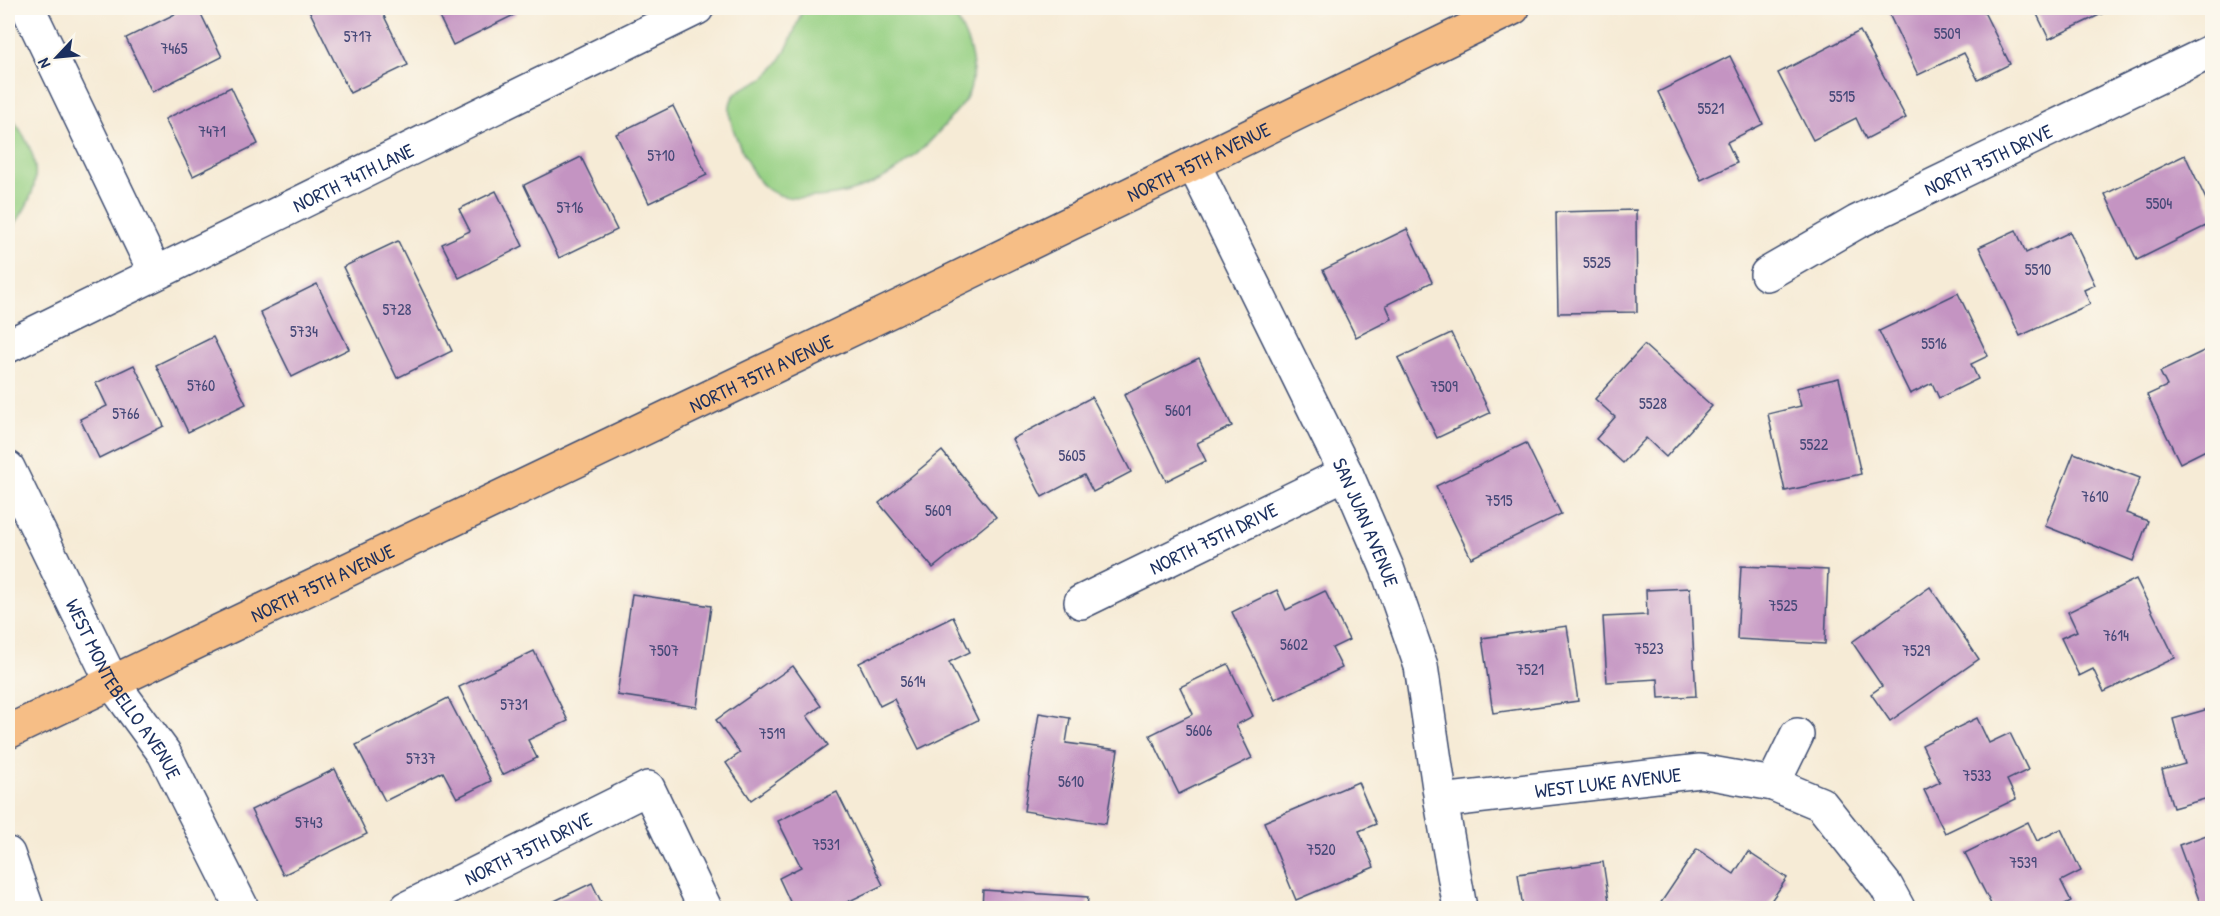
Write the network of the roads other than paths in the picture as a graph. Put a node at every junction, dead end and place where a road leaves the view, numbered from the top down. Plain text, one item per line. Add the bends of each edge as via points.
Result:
1 (28, 8) edge
2 (697, 8) edge
3 (1503, 10) edge
4 (2212, 51) edge
5 (1193, 163) junction
6 (155, 272) junction
7 (1767, 274) dead end
8 (8, 346) edge
9 (8, 468) edge
10 (1346, 472) junction
11 (1081, 602) dead end
12 (112, 682) junction
13 (8, 732) edge
14 (1797, 735) dead end
15 (1773, 784) junction
16 (1441, 801) junction
17 (8, 854) edge
18 (27, 909) edge
19 (242, 909) edge
20 (407, 909) edge
21 (705, 909) edge
22 (1460, 909) edge
23 (1898, 909) edge

1 - 6 street
2 - 6 street, NORTH 74TH LANE
3 - 5 main road, NORTH 75TH AVENUE
4 - 7 street, NORTH 75TH DRIVE via 1857,222
5 - 10 street, SAN JUAN AVENUE
5 - 12 main road, NORTH 75TH AVENUE
6 - 8 street, NORTH 74TH LANE
9 - 12 street, WEST MONTEBELLO AVENUE
10 - 11 street, NORTH 75TH DRIVE
10 - 16 street, SAN JUAN AVENUE via 1387,568 1421,666
12 - 13 main road, NORTH 75TH AVENUE
12 - 19 street, WEST MONTEBELLO AVENUE via 164,753
14 - 15 street
15 - 16 street, WEST LUKE AVENUE via 1700,771
15 - 23 street, WEST LUKE AVENUE via 1821,804 1886,886
16 - 22 street, SAN JUAN AVENUE
17 - 18 street
20 - 21 street, NORTH 75TH DRIVE via 648,788

